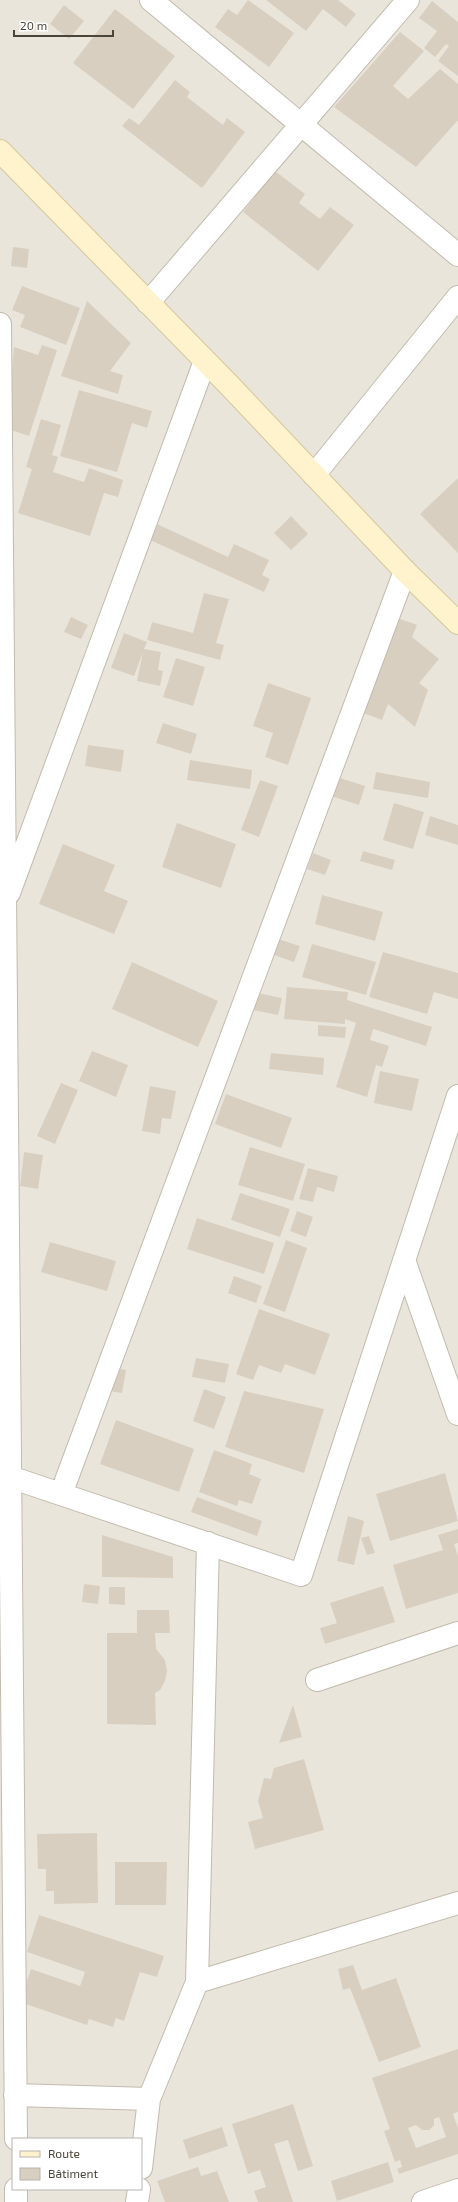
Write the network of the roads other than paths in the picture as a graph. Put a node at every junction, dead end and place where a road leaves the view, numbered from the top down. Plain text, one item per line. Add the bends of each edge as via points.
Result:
1 (151, 0) edge
2 (408, 0) edge
3 (301, 125) junction
4 (0, 151) edge
5 (458, 255) edge
6 (458, 297) edge
7 (148, 303) junction
8 (0, 324) edge
9 (205, 361) junction
10 (314, 475) junction
11 (405, 571) junction
12 (458, 623) edge
13 (5, 905) junction
14 (458, 1096) edge
15 (404, 1260) junction
16 (458, 1414) edge
17 (10, 1477) junction
18 (61, 1494) junction
19 (208, 1544) junction
20 (458, 1633) edge
21 (6, 1672) edge
22 (318, 1680) dead end
23 (458, 1903) edge
24 (197, 1982) junction
25 (15, 2095) junction
26 (149, 2099) junction
27 (16, 2138) edge
28 (142, 2159) edge
29 (16, 2190) edge
30 (139, 2190) edge
31 (458, 2190) edge
32 (16, 2202) edge
33 (137, 2202) edge
34 (423, 2202) edge

1 - 3 street
2 - 3 street
3 - 5 street
3 - 7 street
4 - 7 street
6 - 10 street
7 - 9 street
8 - 13 street
9 - 10 street
9 - 13 street
10 - 11 street
11 - 12 street
11 - 18 street
13 - 17 street
14 - 15 street
15 - 16 street
15 - 19 street via 301,1575
17 - 18 street
17 - 21 street
18 - 19 street
19 - 24 street
20 - 22 street
21 - 25 street
23 - 24 street
24 - 26 street
25 - 26 street
25 - 27 street
26 - 28 street
29 - 32 street
30 - 33 street
31 - 34 street

